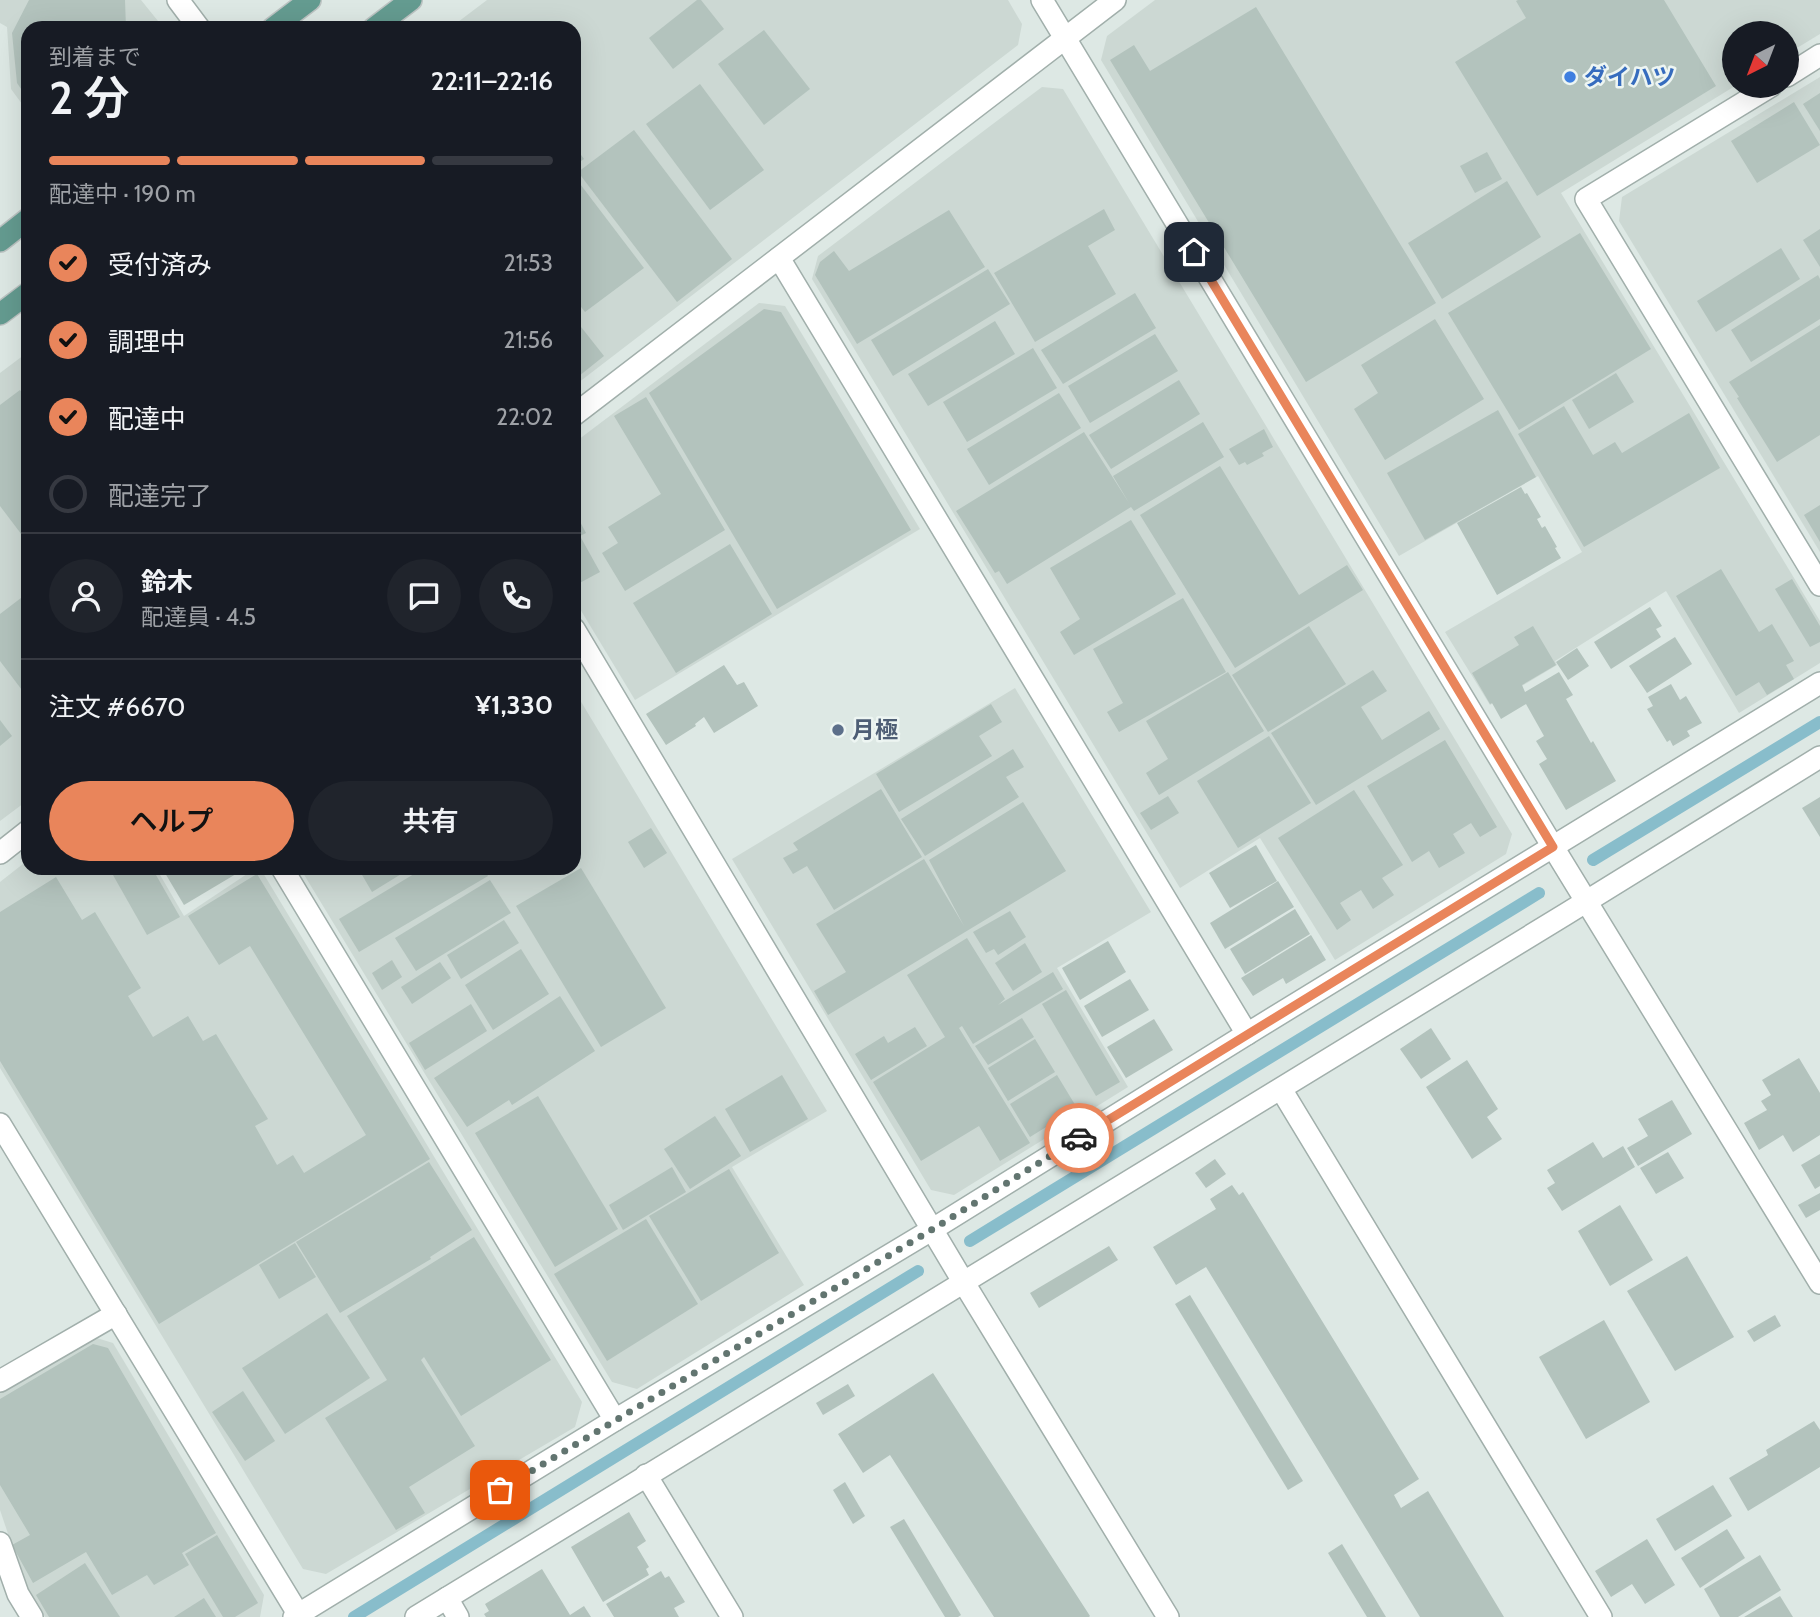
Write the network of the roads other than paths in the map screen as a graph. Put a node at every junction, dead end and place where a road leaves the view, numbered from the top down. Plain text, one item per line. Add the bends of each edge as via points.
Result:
1 (178, 0) edge
2 (310, 0) edge
3 (411, 0) edge
4 (1042, 0) edge
5 (1115, 0) edge
6 (194, 21) edge
7 (282, 21) edge
8 (383, 21) edge
9 (1065, 38) junction
10 (1820, 55) edge
11 (1799, 68) edge
12 (1750, 98) edge
13 (21, 224) edge
14 (0, 241) edge
15 (779, 258) junction
16 (21, 298) edge
17 (0, 314) edge
18 (581, 410) edge
19 (1820, 585) edge
20 (581, 641) edge
21 (1820, 683) edge
22 (1820, 757) edge
23 (21, 836) edge
24 (1553, 847) junction
25 (0, 853) edge
26 (286, 875) edge
27 (1588, 901) junction
28 (1247, 1034) junction
29 (1281, 1089) junction
30 (0, 1124) edge
31 (933, 1229) junction
32 (964, 1283) junction
33 (1820, 1283) edge
34 (116, 1314) junction
35 (0, 1381) edge
36 (615, 1420) junction
37 (646, 1475) junction
38 (0, 1543) edge
39 (447, 1598) junction
40 (298, 1616) edge
41 (32, 1617) edge
42 (416, 1617) edge
43 (458, 1617) edge
44 (732, 1617) edge
45 (1168, 1617) edge
46 (1601, 1617) edge

1 - 6 street
2 - 7 main road
3 - 8 main road
4 - 9 street
5 - 9 street
9 - 15 street
9 - 24 street
10 - 11 street
12 - 19 street via 1586,199
13 - 14 main road
15 - 18 street
15 - 28 street
16 - 17 main road
20 - 31 street
21 - 24 street
22 - 27 street
23 - 25 street
24 - 27 street
24 - 28 street
26 - 36 street
27 - 29 street
27 - 33 street
28 - 31 street
29 - 32 street
29 - 46 street
30 - 34 street
31 - 32 street
31 - 36 street
32 - 37 street
32 - 45 street
34 - 35 street
34 - 40 street
36 - 40 street
37 - 39 street
37 - 44 street
38 - 41 street via 18,1594
39 - 42 street
39 - 43 street

